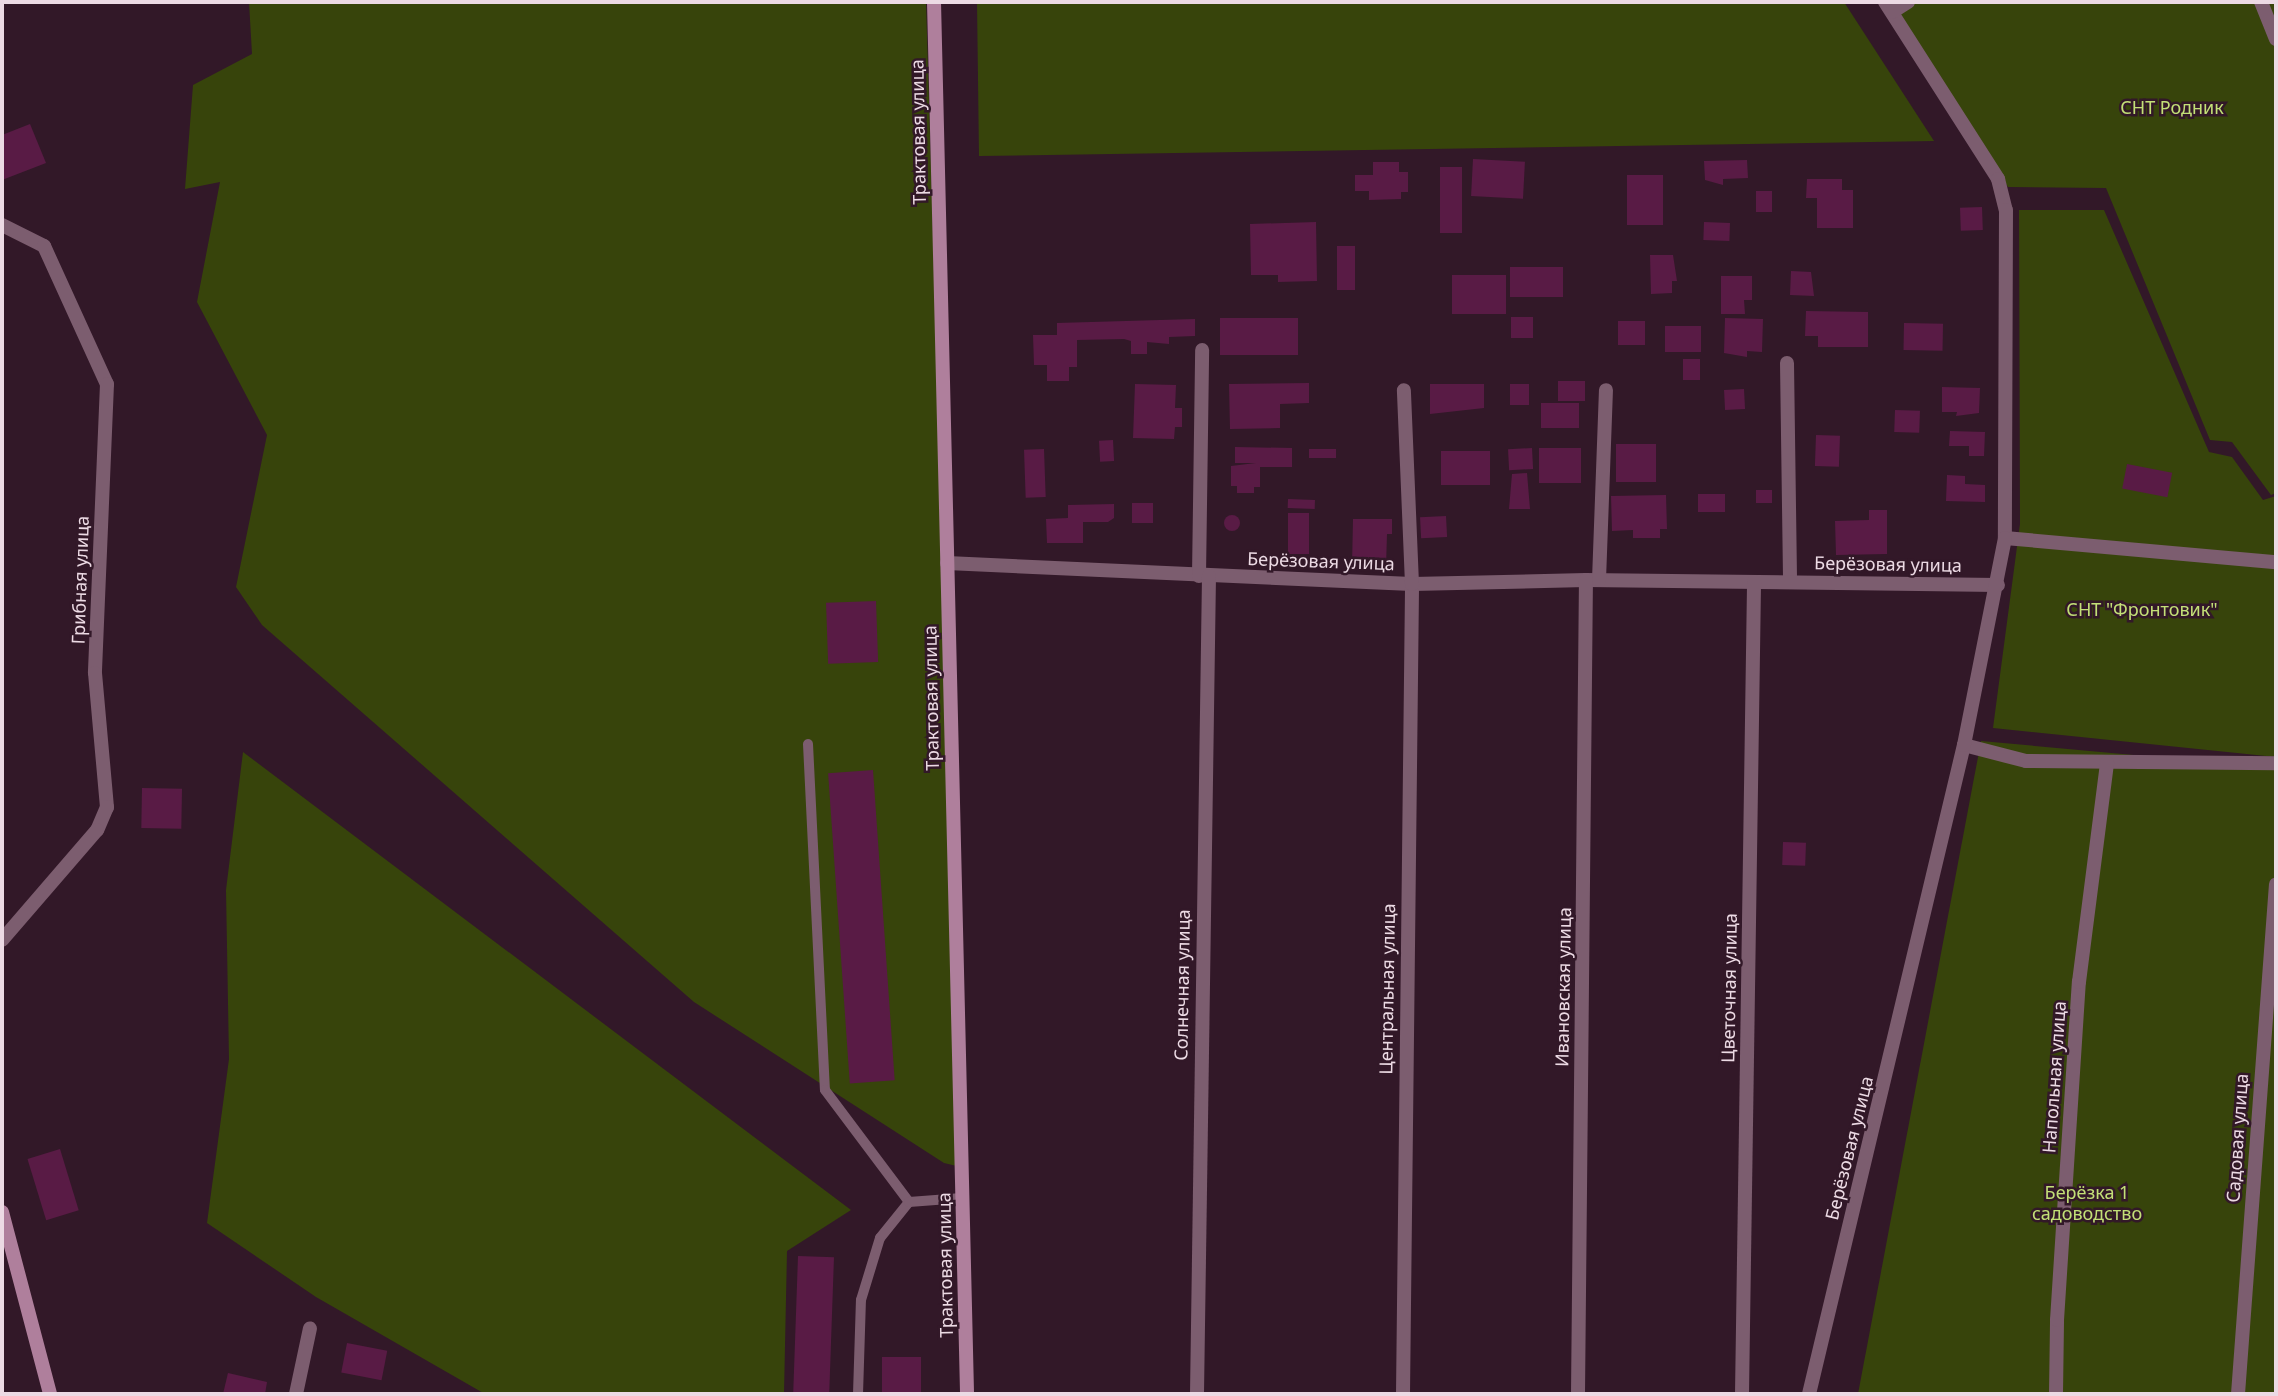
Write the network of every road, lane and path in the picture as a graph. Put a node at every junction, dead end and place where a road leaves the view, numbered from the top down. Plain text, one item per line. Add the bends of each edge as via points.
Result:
1 (934, 2) edge
2 (1908, 2) edge
3 (2261, 2) edge
4 (1889, 7) edge
5 (2276, 39) edge
6 (2, 225) edge
7 (1202, 350) dead end
8 (1787, 363) dead end
9 (1404, 390) dead end
10 (1606, 390) dead end
11 (2005, 538) junction
12 (2276, 562) edge
13 (947, 563) junction
14 (1204, 576) junction
15 (1592, 580) junction
16 (1754, 582) junction
17 (1790, 582) junction
18 (1412, 584) junction
19 (1998, 585) junction
20 (808, 744) dead end
21 (1965, 745) junction
22 (2108, 763) junction
23 (2276, 763) edge
24 (2276, 884) edge
25 (2, 940) edge
26 (962, 1198) junction
27 (909, 1202) junction
28 (2, 1212) edge
29 (310, 1328) dead end
30 (50, 1394) edge
31 (296, 1394) edge
32 (858, 1394) edge
33 (967, 1394) edge
34 (1196, 1394) edge
35 (1403, 1394) edge
36 (1578, 1394) edge
37 (1742, 1394) edge
38 (1809, 1394) edge
39 (2056, 1394) edge
40 (2238, 1394) edge

1 - 13 street, Трактовая улица
2 - 4 street
3 - 5 street
4 - 11 street via 1998,179 2006,210
6 - 25 street, Грибная улица via 44,246 107,384 95,673 107,807 97,830
7 - 14 street, Солнечная улица
8 - 17 street
9 - 18 street, Центральная улица
10 - 15 street, Ивановская улица
11 - 12 street
11 - 19 street
13 - 14 street, Берёзовая улица
13 - 26 street, Трактовая улица
14 - 18 street, Берёзовая улица
14 - 34 street, Солнечная улица
15 - 16 street, Берёзовая улица
15 - 18 street, Берёзовая улица
15 - 36 street, Ивановская улица
16 - 17 street, Берёзовая улица
16 - 37 street, Цветочная улица
17 - 19 street, Берёзовая улица
18 - 35 street, Центральная улица
19 - 21 street, Берёзовая улица
20 - 27 lane via 825,1090
21 - 22 street via 2026,761
21 - 38 street, Берёзовая улица
22 - 23 street
22 - 39 street, Напольная улица via 2079,982
24 - 40 street, Садовая улица
26 - 27 lane
26 - 33 street, Трактовая улица
27 - 32 lane via 880,1238 861,1300
28 - 30 street
29 - 31 street

